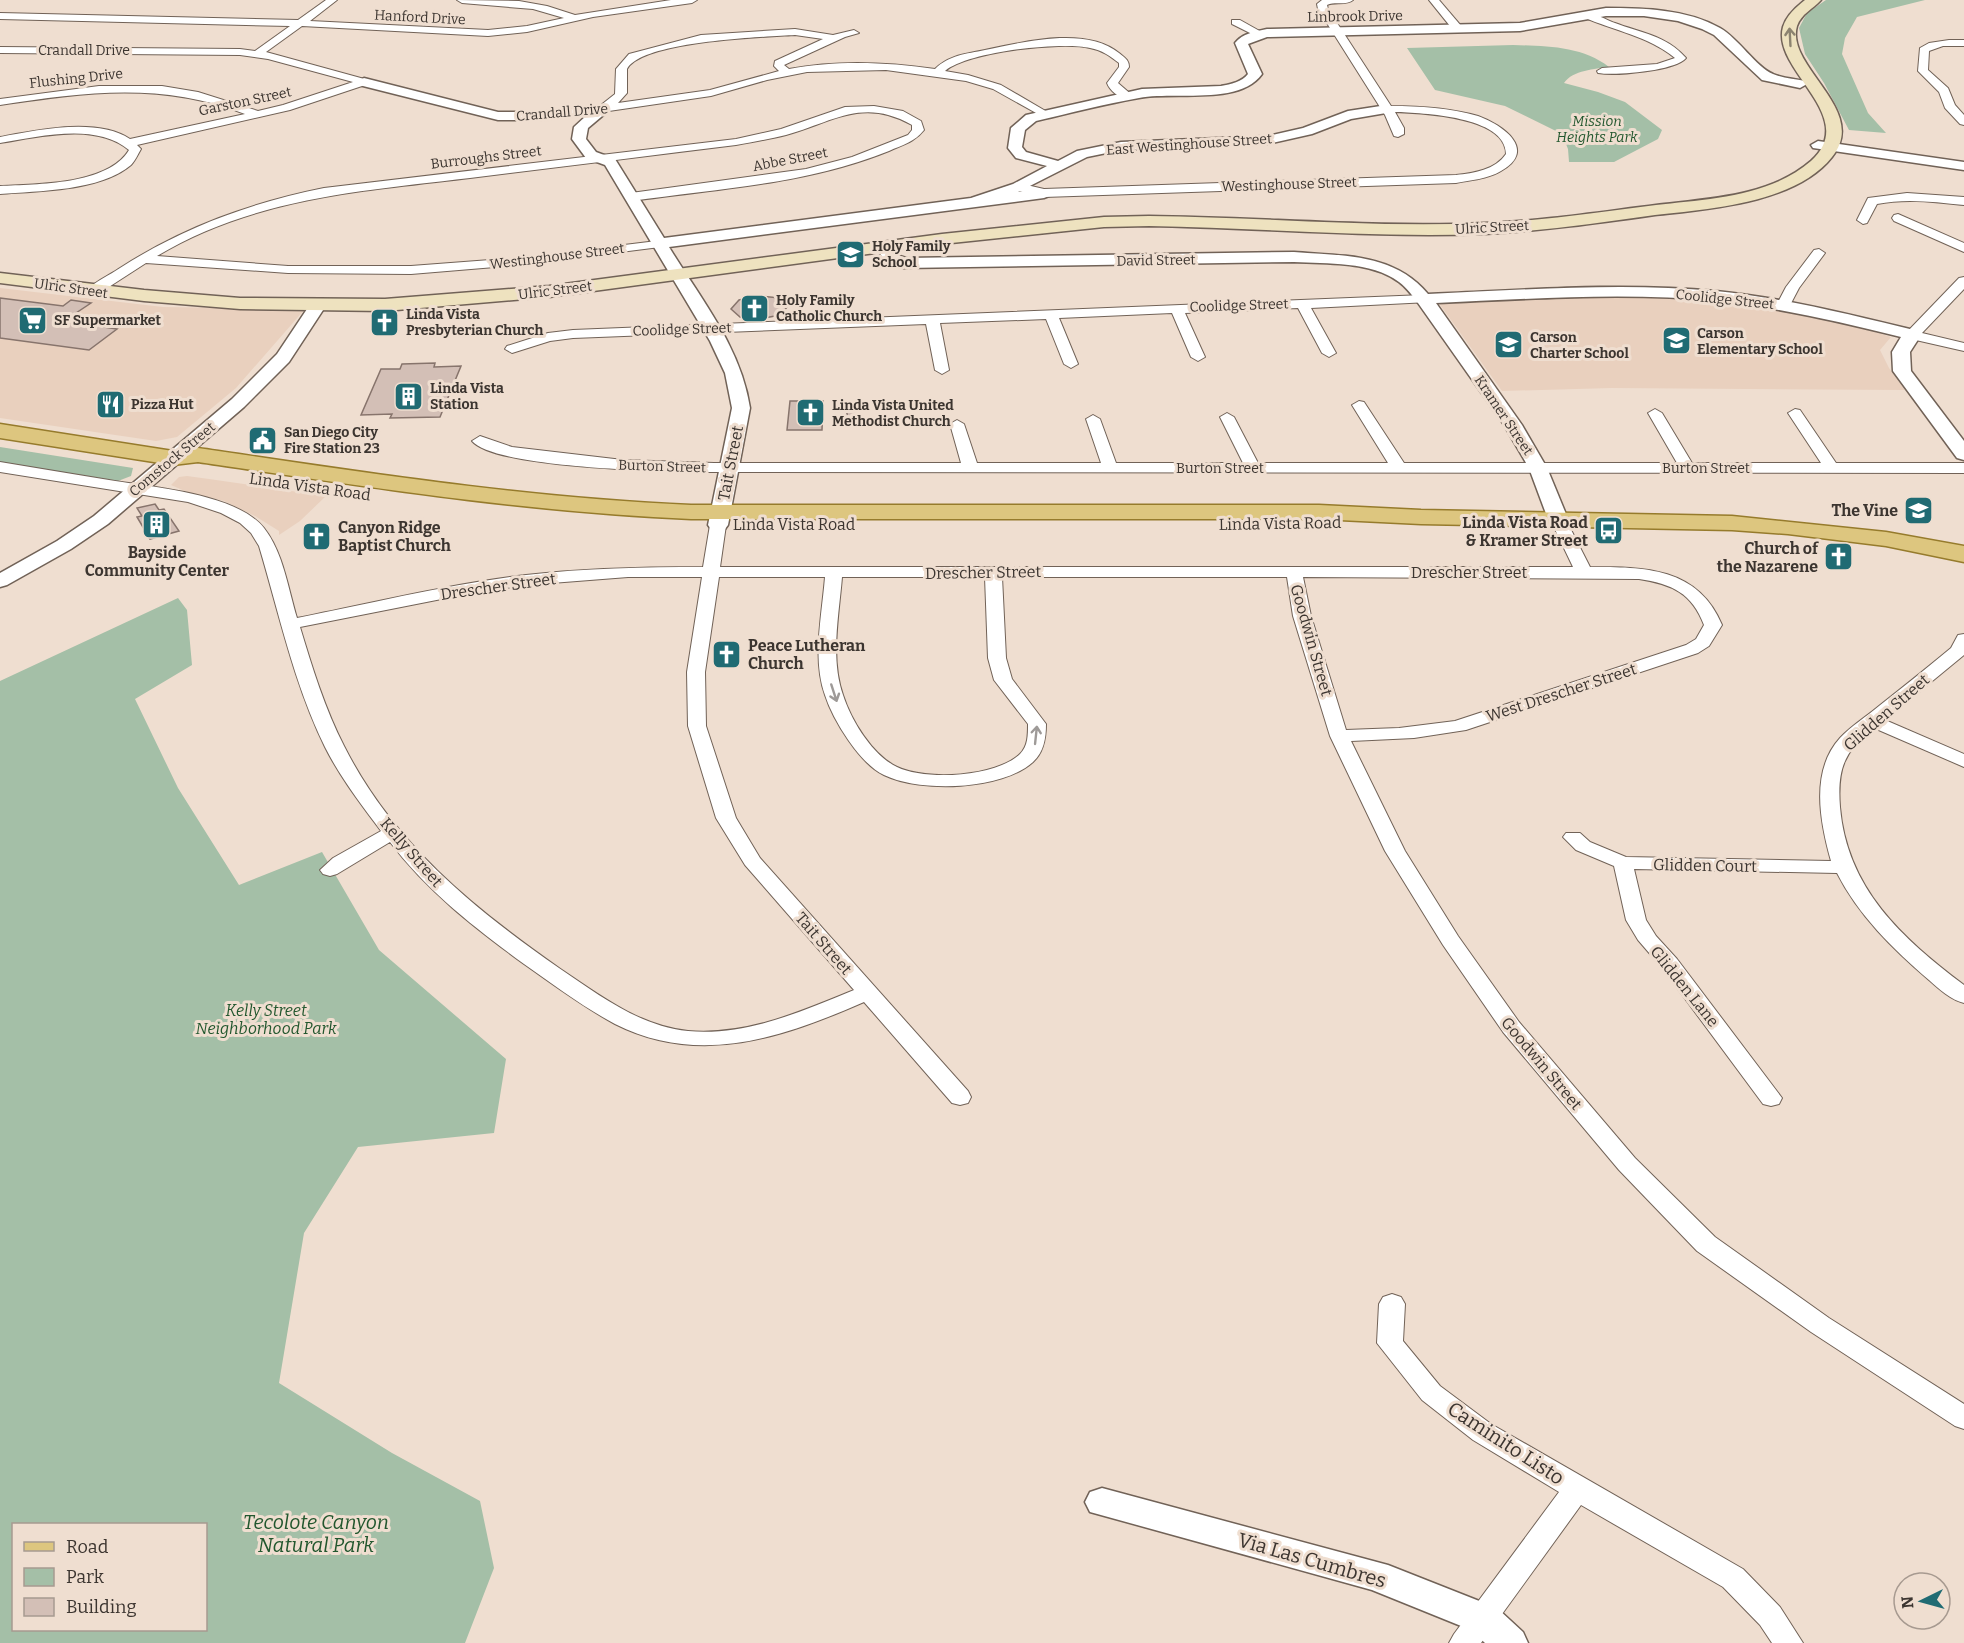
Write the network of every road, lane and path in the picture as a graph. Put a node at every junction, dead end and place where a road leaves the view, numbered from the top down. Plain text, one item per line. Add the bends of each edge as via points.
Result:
1 (332, 0) edge
2 (462, 0) edge
3 (692, 0) edge
4 (1329, 0) edge
5 (1348, 0) edge
6 (1434, 0) edge
7 (1799, 0) edge
8 (1814, 0) edge
9 (1587, 15) junction
10 (0, 16) edge
11 (574, 18) junction
12 (1236, 22) dead end
13 (300, 24) junction
14 (1458, 29) junction
15 (1337, 32) junction
16 (854, 33) dead end
17 (1260, 34) junction
18 (836, 38) junction
19 (1964, 43) edge
20 (1, 51) edge
21 (256, 55) junction
22 (1602, 71) dead end
23 (786, 72) junction
24 (938, 72) junction
25 (1805, 81) junction
26 (364, 82) junction
27 (1127, 96) junction
28 (0, 102) edge
29 (602, 109) junction
30 (1387, 109) junction
31 (899, 113) joint
32 (259, 115) junction
33 (1045, 115) junction
34 (1964, 122) edge
35 (1487, 124) joint
36 (1398, 134) dead end
37 (0, 140) edge
38 (130, 143) junction
39 (1825, 146) junction
40 (602, 158) junction
41 (1963, 164) edge
42 (1058, 165) junction
43 (1018, 187) junction
44 (0, 190) edge
45 (1044, 193) junction
46 (631, 197) junction
47 (1964, 201) edge
48 (968, 204) junction
49 (1898, 218) dead end
50 (1863, 220) dead end
51 (660, 243) junction
52 (883, 246) junction
53 (1964, 248) edge
54 (1819, 253) dead end
55 (144, 259) junction
56 (678, 274) junction
57 (0, 278) edge
58 (1964, 281) edge
59 (93, 291) junction
60 (1424, 299) junction
61 (1302, 303) junction
62 (1783, 306) junction
63 (317, 307) junction
64 (1176, 308) junction
65 (1052, 314) junction
66 (932, 318) junction
67 (711, 329) junction
68 (1912, 335) junction
69 (1964, 347) edge
70 (512, 349) dead end
71 (1329, 353) dead end
72 (1198, 357) dead end
73 (1071, 364) dead end
74 (942, 370) dead end
75 (1359, 405) dead end
76 (1655, 413) dead end
77 (1795, 413) dead end
78 (1227, 417) dead end
79 (1093, 419) dead end
80 (957, 424) dead end
81 (0, 432) edge
82 (480, 441) dead end
83 (1964, 454) edge
84 (173, 458) junction
85 (970, 467) junction
86 (1110, 467) junction
87 (1831, 467) junction
88 (0, 468) edge
89 (729, 468) junction
90 (1253, 468) junction
91 (1400, 468) junction
92 (1538, 468) junction
93 (1687, 468) junction
94 (1964, 468) edge
95 (137, 489) junction
96 (719, 519) junction
97 (1558, 519) junction
98 (1964, 554) edge
99 (993, 572) junction
100 (1293, 572) junction
101 (1584, 572) junction
102 (710, 573) junction
103 (834, 573) junction
104 (0, 581) edge
105 (1678, 584) joint
106 (290, 624) junction
107 (1964, 639) edge
108 (1873, 721) junction
109 (1339, 736) junction
110 (1964, 761) edge
111 (392, 833) junction
112 (1573, 837) dead end
113 (1623, 863) junction
114 (1843, 867) junction
115 (330, 870) dead end
116 (868, 992) junction
117 (1964, 996) edge
118 (960, 1097) dead end
119 (1771, 1098) dead end
120 (1392, 1304) dead end
121 (1964, 1418) edge
122 (1577, 1489) junction
123 (1102, 1502) dead end
124 (1474, 1631) edge
125 (1510, 1643) edge
126 (1788, 1643) edge

1 - 13 street
2 - 11 street via 551,8
3 - 11 street, Hanford Drive
4 - 5 street
4 - 15 street via 1322,4 1323,9
6 - 14 street
7 - 25 main road via 1781,15 1774,33 1779,51
25 -> 8 main road via 1788,32 1800,10
9 - 14 street, Linbrook Drive via 1537,26
9 - 22 street via 1664,43 1681,58 1659,66
9 - 25 street, Linbrook Drive via 1628,11 1692,21 1718,33 1767,78
10 - 13 street, Hanford Drive
11 - 13 street, Hanford Drive via 488,39
12 - 17 street
13 - 21 street
14 - 15 street, Linbrook Drive
15 - 17 street, Linbrook Drive
15 - 30 street
16 - 18 street
17 - 27 street via 1241,43 1255,74 1244,84 1221,90
18 - 23 street via 779,63
18 - 29 street, Tait Street via 795,32 701,38 633,56 621,67 621,93
19 - 34 street via 1928,47 1922,67 1947,92 1949,106
20 - 21 street, Crandall Drive via 214,50
21 - 26 street, Crandall Drive
23 - 24 street, Crandall Drive via 862,67
23 - 29 street, Crandall Drive via 711,93
24 - 27 street via 950,61 1024,45 1080,44 1118,55 1124,67 1112,83
24 - 33 street, Crandall Drive via 997,87
25 - 39 main road
25 - 39 main road via 1820,94 1835,127
26 - 29 street, Crandall Drive via 498,116
26 - 32 street, Garston Street
27 - 33 street
28 - 32 street, Flushing Drive via 85,89 142,87 176,90
29 - 40 street, Tait Street via 578,133 591,155
30 - 35 street, East Westinghouse Street via 1444,113
30 - 36 street
30 - 42 street, East Westinghouse Street via 1348,115 1287,137 1252,142 1121,146 1082,154
31 - 40 street, Burroughs Street via 845,110 762,137
31 - 46 street, Abbe Street via 917,123 918,130 912,137 856,160 767,180
32 - 38 street, Garston Street
33 - 42 street via 1031,118 1018,128 1015,148 1021,155
35 - 45 street, Westinghouse Street via 1508,138 1512,146 1508,162 1487,173 1456,179
37 - 38 street via 79,132 109,134
38 - 44 street via 135,149 133,156 113,171 63,184
39 - 41 street
39 - 52 main road, Ulric Street via 1817,165 1771,188 1708,203 1567,222 1465,229 1107,221
40 - 46 street, Tait Street via 610,162
40 - 55 street, Burroughs Street via 294,198 224,217
42 - 43 street, East Westinghouse Street
43 - 45 street, Westinghouse Street
43 - 48 street, East Westinghouse Street
45 - 48 street
46 - 51 street, Tait Street
47 - 50 street via 1887,197 1872,201
48 - 51 street, Westinghouse Street
49 - 53 street
51 - 55 street, Westinghouse Street via 507,263 377,271 245,268
51 - 56 street, Tait Street
52 - 56 main road, Ulric Street
52 - 60 street, David Street via 891,258 924,264 1294,257 1332,260 1400,276
54 - 62 street via 1792,287
55 - 59 street, Burroughs Street
56 - 63 main road, Ulric Street via 479,299
56 - 67 street, Tait Street
57 - 59 main road, Ulric Street
58 - 68 street
59 - 63 main road, Ulric Street via 180,301
60 - 61 street, Coolidge Street
60 - 62 street, Coolidge Street via 1629,292 1718,296
60 - 92 street, Kramer Street via 1513,425
61 - 64 street, Coolidge Street
61 - 71 street
62 - 68 street, Coolidge Street
63 - 84 street, Comstock Street via 270,373
64 - 65 street, Coolidge Street
64 - 72 street
65 - 66 street, Coolidge Street
65 - 73 street
66 - 67 street, Coolidge Street
66 - 74 street
67 - 70 street, Coolidge Street via 573,334 548,337
67 - 89 street, Tait Street via 740,389 741,408
68 - 69 street, Coolidge Street
68 - 83 street via 1901,348 1902,371
75 - 91 street
76 - 93 street
77 - 87 street
78 - 90 street
79 - 86 street
80 - 85 street
81 - 84 main road, Linda Vista Road
82 - 89 street, Burton Street via 491,448 618,466
84 - 95 street, Comstock Street
84 - 96 main road, Linda Vista Road via 187,467 479,510 602,521
85 - 86 street, Burton Street
85 - 89 street, Burton Street
86 - 90 street, Burton Street
87 - 93 street, Burton Street
87 - 94 street, Burton Street
88 - 95 street, Kelly Street
89 - 96 street, Tait Street
90 - 91 street, Burton Street
91 - 92 street, Burton Street
92 - 93 street, Burton Street
92 - 97 street, Kramer Street
95 - 104 street, Comstock Street via 64,545
95 - 106 street, Kelly Street via 191,498 246,520 267,546
96 - 97 main road, Linda Vista Road via 1321,524 1421,517
96 - 102 street, Tait Street
97 - 98 main road, Linda Vista Road via 1685,520 1788,527
97 - 101 street, Kramer Street
99 - 100 street, Drescher Street
99 - 103 street, Drescher Street
103 -> 99 street via 829,669 833,694 846,722 890,771 945,782 997,773 1022,761 1036,744 1037,724 1003,680 997,658
100 - 101 street, Drescher Street
100 - 109 street, Goodwin Street via 1302,616
101 - 105 street, Drescher Street via 1644,574
102 - 103 street, Drescher Street
102 - 106 street, Drescher Street via 628,572 526,580
102 - 116 street, Tait Street via 696,672 697,726 726,818 752,861
105 - 109 street, West Drescher Street via 1686,586 1708,608 1713,625 1703,642 1692,650 1459,726 1387,736
106 - 111 street, Kelly Street via 334,745
107 - 108 street, Glidden Street via 1958,651
108 - 110 street
108 - 114 street, Glidden Street via 1842,747 1831,769 1830,821
109 - 121 street, Goodwin Street via 1395,851 1450,940 1511,1028 1627,1164 1706,1244 1820,1325
111 - 115 street
111 - 116 street, Kelly Street via 423,870 498,935 595,1005 631,1023 674,1035 712,1039 754,1034 794,1023
112 - 113 street, Glidden Court via 1583,846
113 - 114 street, Glidden Court
113 - 119 street, Glidden Lane via 1636,920 1648,940
114 - 117 street, Glidden Street via 1873,915 1921,964
116 - 118 street, Tait Street
120 - 122 street, Caminito Listo via 1390,1343 1431,1393 1482,1432
122 - 124 street, Caminito Listo
122 - 126 street, Caminito Listo via 1733,1578 1770,1616
123 - 124 street, Via Las Cumbres via 1376,1576
124 - 125 street, Via Las Cumbres

